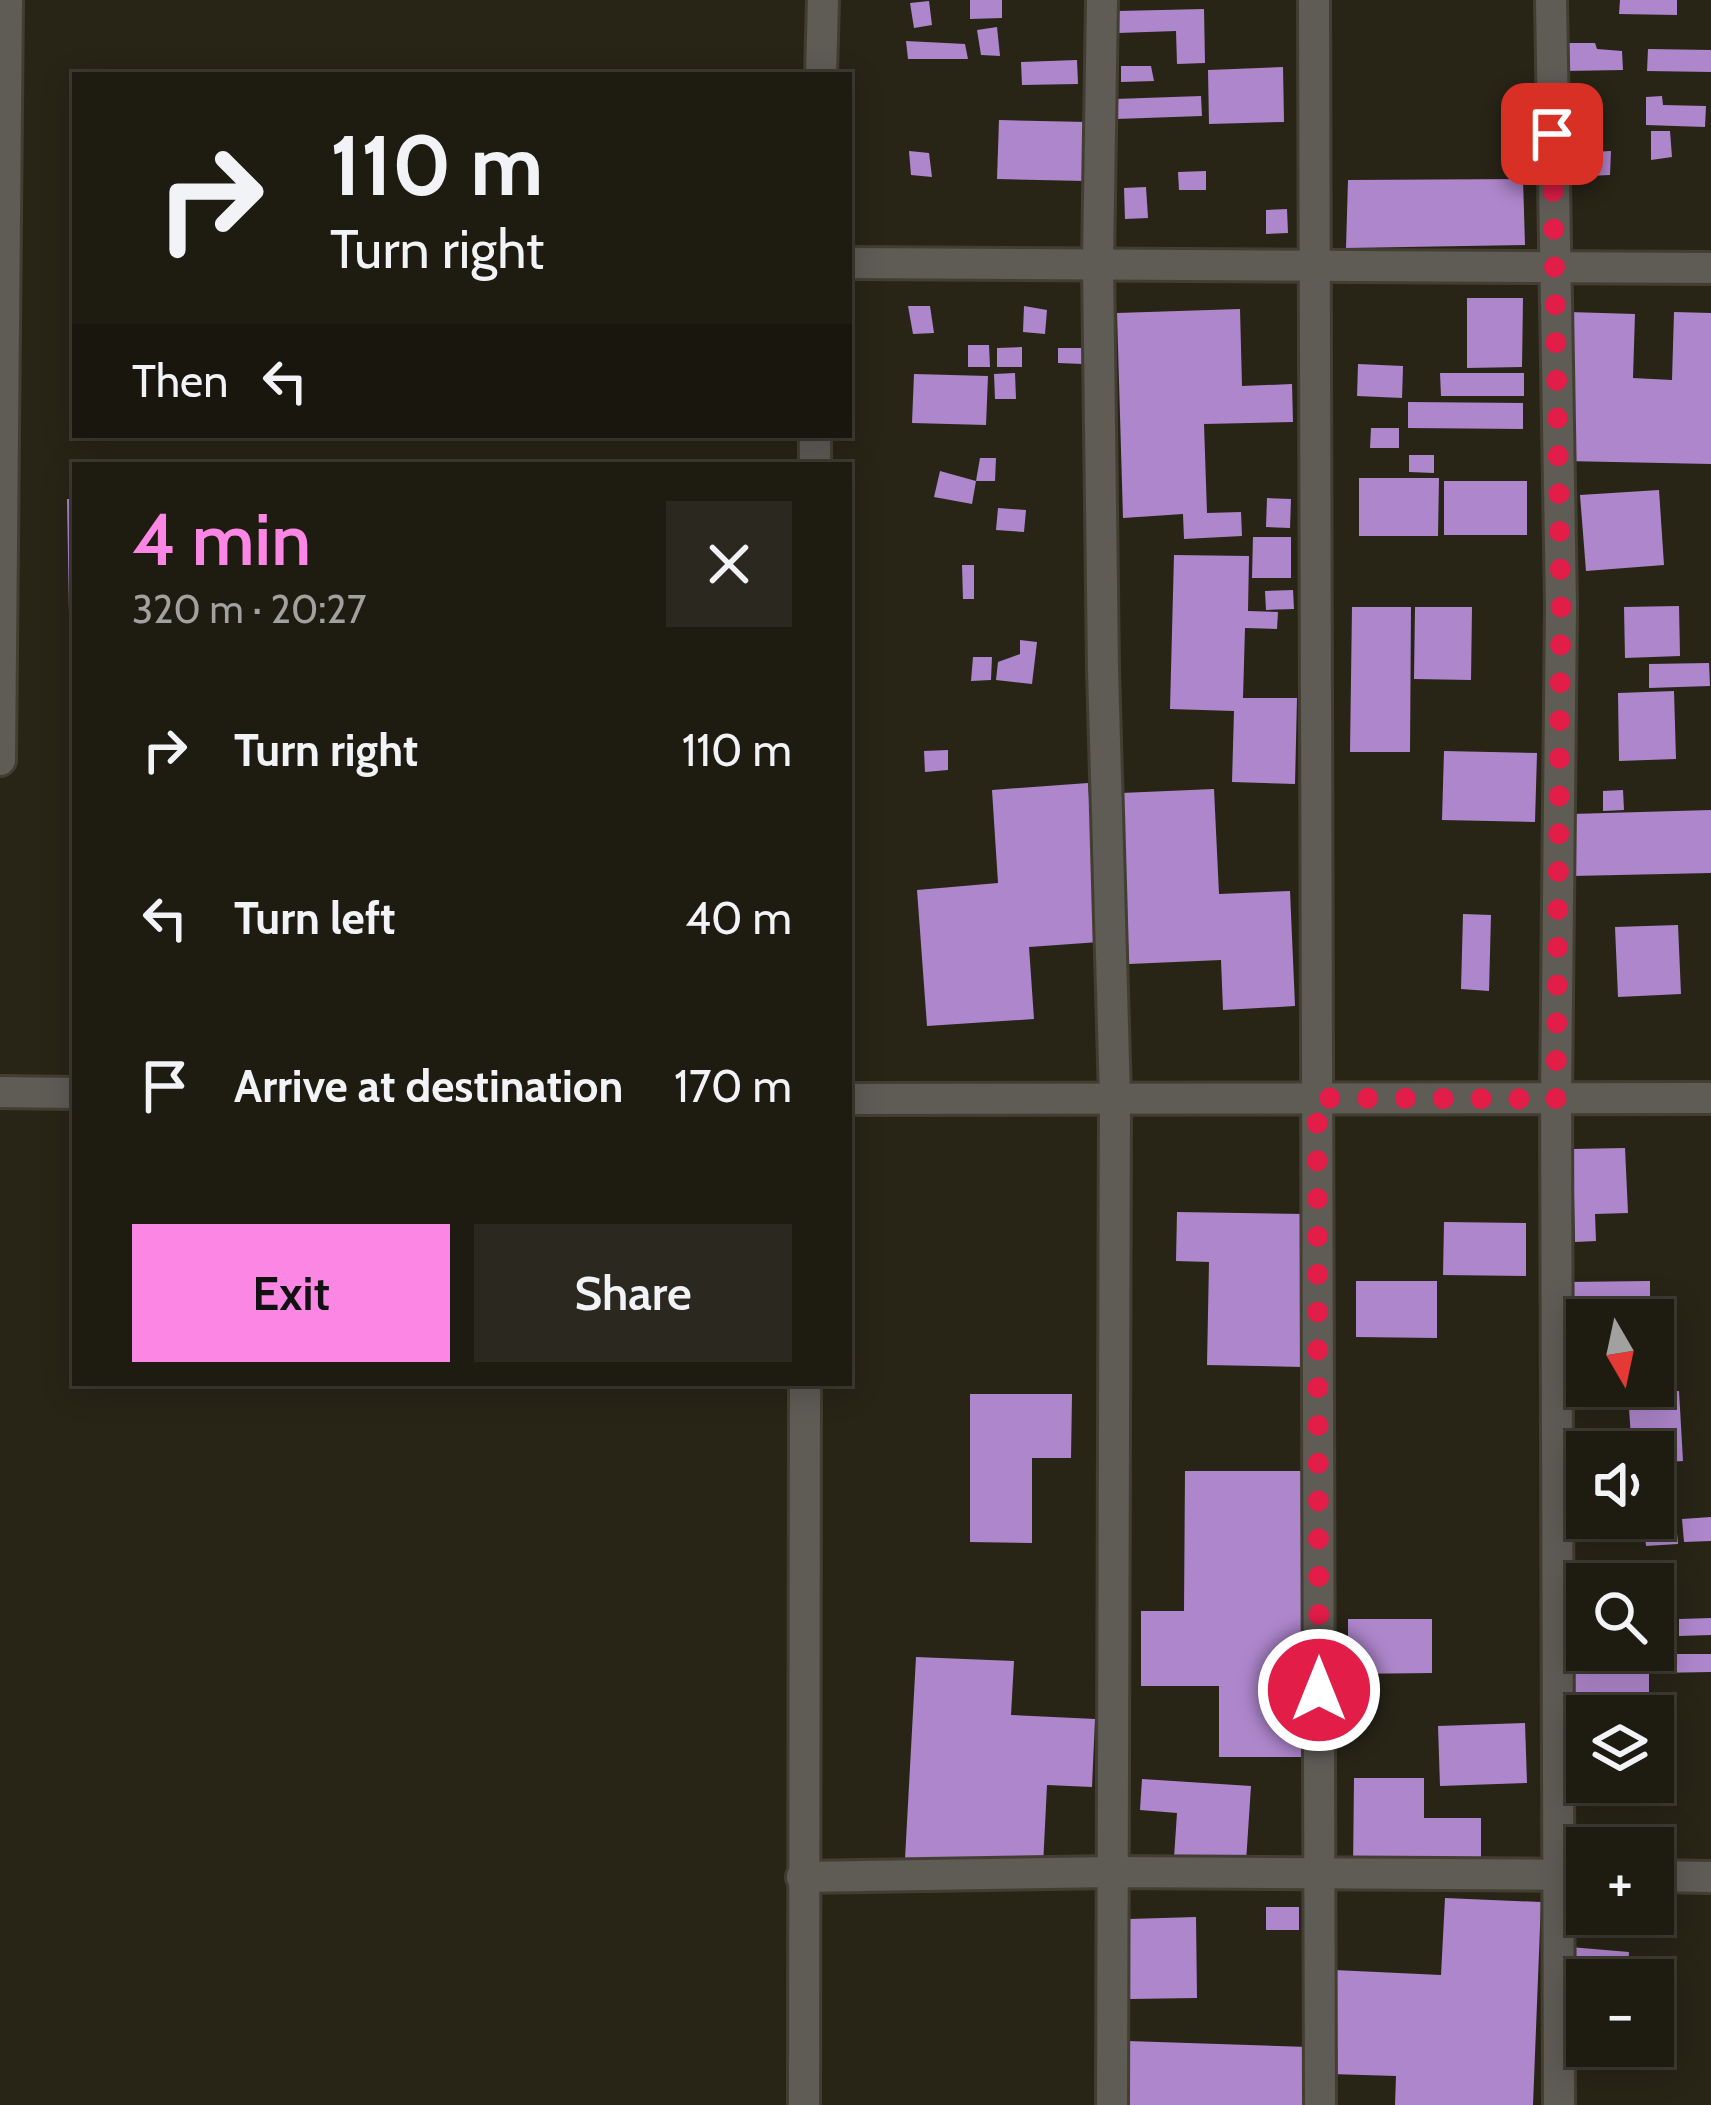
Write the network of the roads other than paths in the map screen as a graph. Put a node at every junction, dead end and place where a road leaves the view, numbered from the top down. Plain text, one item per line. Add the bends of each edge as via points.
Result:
1 (7, 0) edge
2 (823, 0) edge
3 (1102, 0) edge
4 (1314, 0) edge
5 (1551, 0) edge
6 (3, 61) edge
7 (821, 72) edge
8 (852, 263) edge
9 (1098, 263) junction
10 (1315, 265) junction
11 (1554, 267) junction
12 (1711, 268) edge
13 (2, 414) edge
14 (1, 521) edge
15 (0, 760) edge
16 (0, 1092) edge
17 (72, 1093) edge
18 (1115, 1098) junction
19 (1317, 1098) junction
20 (1711, 1098) edge
21 (852, 1099) edge
22 (1556, 1099) junction
23 (805, 1386) edge
24 (1573, 1827) edge
25 (1112, 1872) junction
26 (1319, 1872) junction
27 (1566, 1875) edge
28 (1674, 1876) edge
29 (802, 1877) junction
30 (1711, 1877) edge
31 (1570, 1935) edge
32 (804, 2105) edge
33 (1112, 2105) edge
34 (1320, 2105) edge
35 (1558, 2105) edge

1 - 6 street
2 - 7 street
3 - 9 street
4 - 10 street
5 - 11 street
6 - 13 street
8 - 9 street
9 - 10 street
9 - 18 street
10 - 11 street
10 - 19 street
11 - 12 street
11 - 22 street via 1561,606
13 - 14 street
14 - 15 street
16 - 17 street
18 - 19 street
18 - 21 street
18 - 25 street
19 - 22 street
19 - 26 street
20 - 22 street
22 - 24 street
23 - 29 street
25 - 26 street
25 - 29 street
25 - 33 street
26 - 27 street
26 - 34 street
28 - 30 street
29 - 32 street
31 - 35 street

